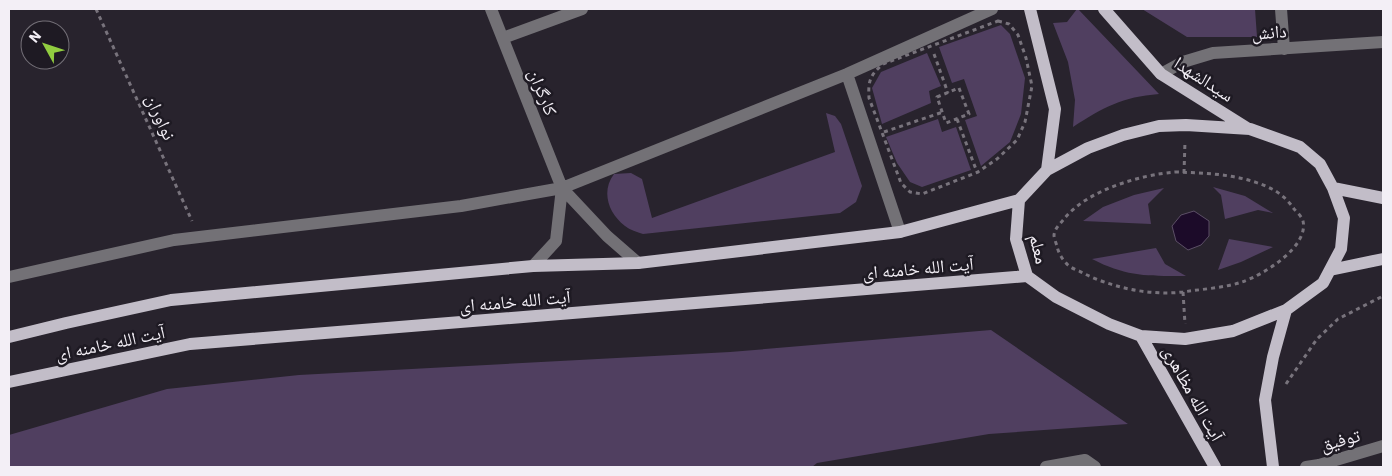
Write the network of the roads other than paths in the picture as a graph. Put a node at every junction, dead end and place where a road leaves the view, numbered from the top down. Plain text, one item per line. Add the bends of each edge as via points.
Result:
1 (491, 9) edge
2 (582, 9) edge
3 (992, 9) edge
4 (1030, 9) edge
5 (1104, 9) edge
6 (1281, 9) edge
7 (503, 38) junction
8 (1383, 42) edge
9 (1284, 49) junction
10 (847, 74) junction
11 (1161, 74) junction
12 (1250, 129) junction
13 (1047, 170) junction
14 (562, 188) junction
15 (1333, 188) junction
16 (1383, 198) edge
17 (1019, 200) junction
18 (900, 232) junction
19 (1383, 260) edge
20 (638, 263) junction
21 (533, 266) junction
22 (1330, 270) junction
23 (1027, 276) junction
24 (9, 277) edge
25 (1286, 310) junction
26 (1142, 336) junction
27 (9, 338) edge
28 (9, 382) edge
29 (1383, 446) edge
30 (1046, 467) edge
31 (1095, 467) edge
32 (1215, 467) edge
33 (1273, 467) edge
34 (1306, 467) edge

1 - 7 street, کارگران
2 - 7 street
3 - 10 street via 929,42
4 - 13 main road via 1055,109
5 - 11 main road, سیدالشهدا
6 - 9 street
7 - 14 street, کارگران
8 - 9 street, دانش
9 - 11 street, دانش via 1213,53 1182,62
10 - 14 street
10 - 18 street
11 - 12 main road, سیدالشهدا
12 - 13 main road, معلم via 1159,126 1088,148
12 - 15 main road, معلم via 1300,146 1320,164
13 - 17 main road, معلم
14 - 20 street via 607,236
14 - 21 street via 556,241
14 - 24 street via 461,206 174,240
15 - 16 main road
15 - 22 main road, معلم via 1344,218 1341,249
17 - 18 main road, آیت الله خامنه ای
17 - 23 main road, معلم via 1016,239
18 - 20 main road, آیت الله خامنه ای
19 - 22 main road
20 - 21 main road, آیت الله خامنه ای
21 - 27 main road, آیت الله خامنه ای via 171,300
22 - 25 main road, معلم via 1323,283
23 - 26 main road, معلم via 1056,297 1109,324
23 - 28 main road, آیت الله خامنه ای via 190,344
25 - 26 main road, معلم via 1233,331 1186,339
25 - 33 main road via 1265,400
26 - 32 main road, آیت الله مظاهری
29 - 34 street, توفیق
30 - 31 street via 1086,460

